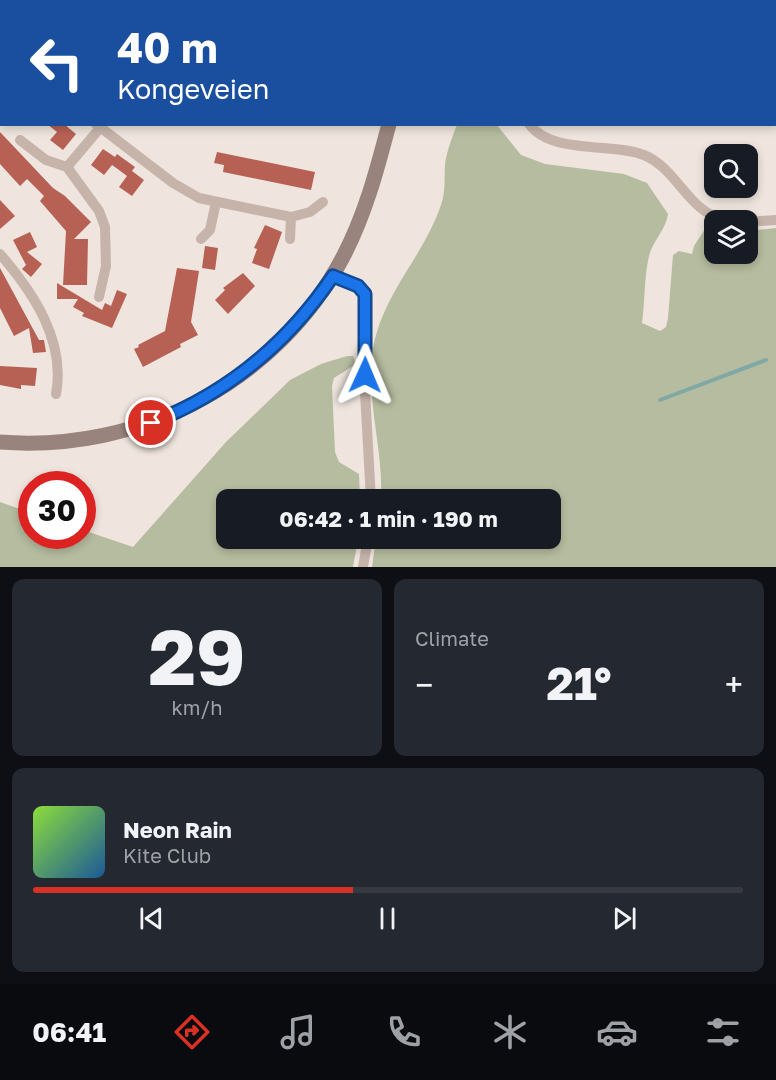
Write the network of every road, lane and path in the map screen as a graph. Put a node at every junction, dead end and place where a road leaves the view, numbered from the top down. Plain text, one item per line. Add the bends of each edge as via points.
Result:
1 (98, 126) edge
2 (388, 126) edge
3 (530, 126) edge
4 (20, 140) dead end
5 (67, 167) junction
6 (216, 202) junction
7 (323, 202) dead end
8 (704, 211) edge
9 (291, 217) junction
10 (776, 220) edge
11 (758, 221) edge
12 (201, 239) dead end
13 (290, 239) dead end
14 (0, 254) edge
15 (333, 276) junction
16 (99, 297) dead end
17 (56, 394) dead end
18 (0, 442) edge
19 (371, 489) edge
20 (366, 549) edge
21 (363, 567) edge

1 - 5 street
1 - 6 street via 172,183 199,198
2 - 15 main road via 360,223
3 - 8 street via 550,140 647,156 665,168
4 - 5 street via 46,160
5 - 16 street via 99,211 105,227 105,279
6 - 9 street
6 - 12 street via 210,230
7 - 9 street via 310,212
9 - 13 street
10 - 11 street
14 - 17 street via 35,299 45,321 58,360
15 - 18 main road via 308,311 268,354 189,407 143,426 95,438 51,443
15 - 19 street via 358,286 365,294 365,392
20 - 21 street

